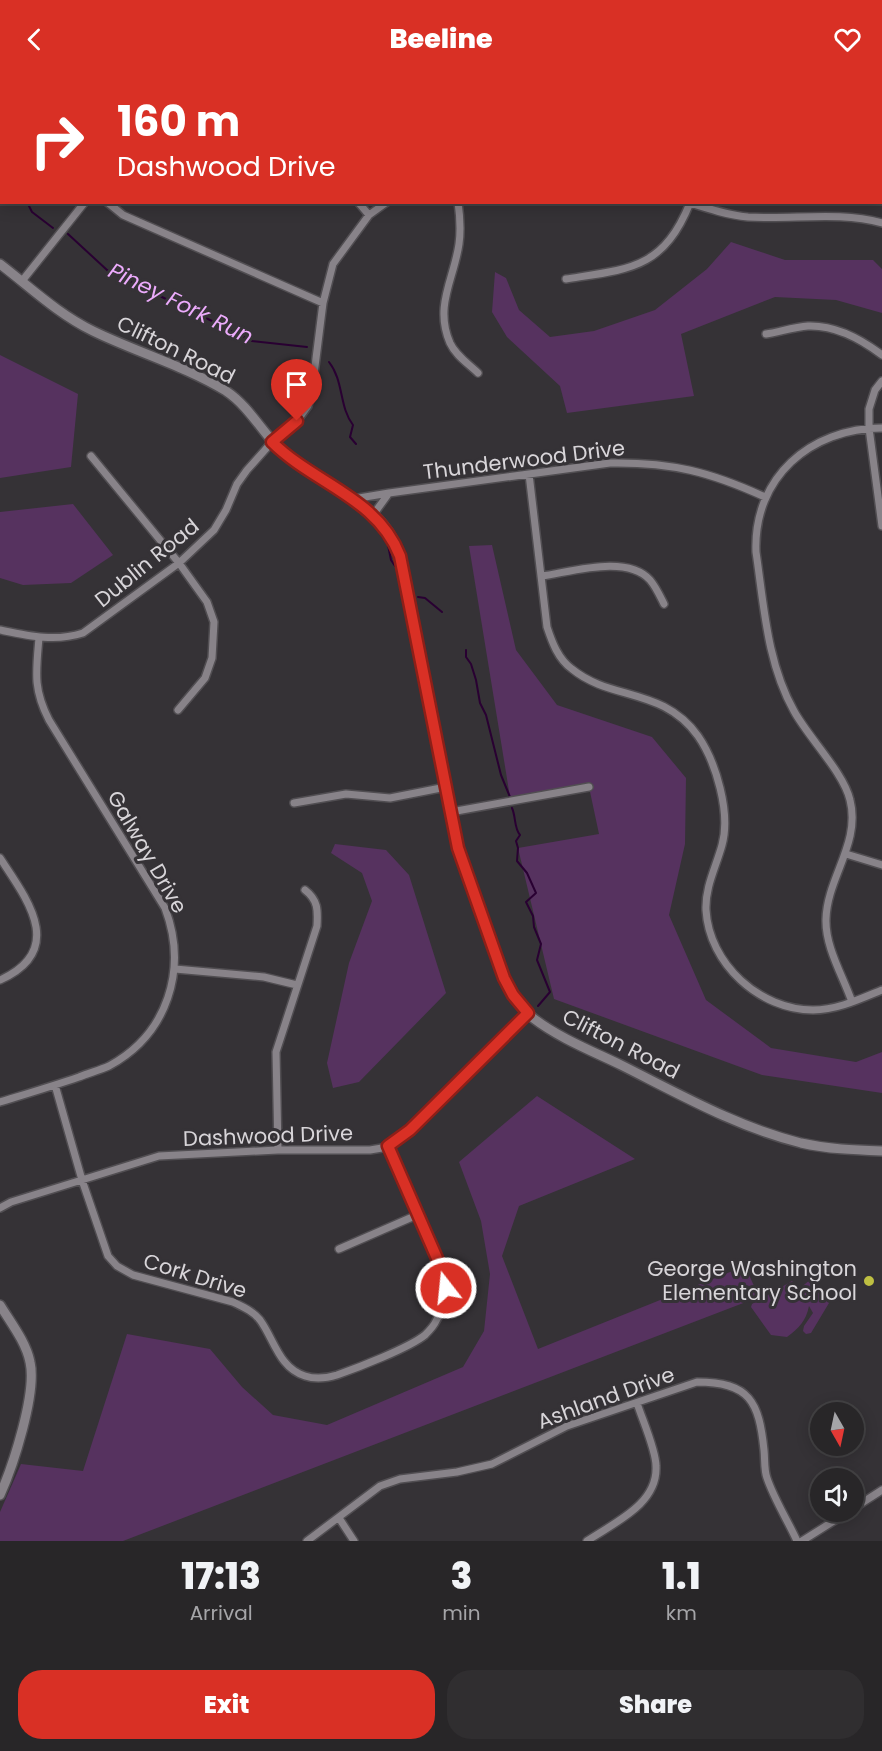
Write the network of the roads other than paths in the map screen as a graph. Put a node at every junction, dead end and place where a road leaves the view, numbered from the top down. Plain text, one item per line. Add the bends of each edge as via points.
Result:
1 (83, 204) edge
2 (109, 204) edge
3 (360, 204) edge
4 (384, 204) edge
5 (458, 204) edge
6 (689, 204) edge
7 (695, 204) edge
8 (369, 215) junction
9 (882, 223) edge
10 (0, 264) edge
11 (566, 279) dead end
12 (22, 281) junction
13 (323, 303) junction
14 (766, 334) dead end
15 (882, 355) edge
16 (478, 373) dead end
17 (882, 381) edge
18 (869, 428) junction
19 (882, 428) edge
20 (272, 442) junction
21 (91, 456) dead end
22 (529, 474) junction
23 (389, 493) junction
24 (765, 497) junction
25 (352, 499) junction
26 (373, 515) junction
27 (882, 526) edge
28 (179, 563) junction
29 (542, 576) junction
30 (664, 604) dead end
31 (0, 630) edge
32 (39, 638) junction
33 (178, 710) dead end
34 (446, 787) junction
35 (589, 787) dead end
36 (294, 802) dead end
37 (451, 812) junction
38 (846, 854) junction
39 (0, 858) edge
40 (882, 865) edge
41 (305, 890) dead end
42 (175, 969) junction
43 (0, 980) edge
44 (297, 985) junction
45 (882, 990) edge
46 (852, 1002) junction
47 (528, 1013) junction
48 (56, 1085) junction
49 (0, 1102) edge
50 (388, 1146) junction
51 (278, 1150) junction
52 (882, 1151) edge
53 (82, 1179) junction
54 (0, 1208) edge
55 (417, 1215) junction
56 (339, 1249) dead end
57 (0, 1305) edge
58 (637, 1403) junction
59 (882, 1490) edge
60 (0, 1495) edge
61 (864, 1502) edge
62 (339, 1518) junction
63 (831, 1522) edge
64 (307, 1541) edge
65 (354, 1541) edge
66 (587, 1541) edge
67 (800, 1541) edge

1 - 12 street
2 - 13 street via 123,215
3 - 8 street
4 - 8 street, Dublin Road
5 - 16 street via 459,244 444,302 445,320 450,343
6 - 11 street via 675,232 655,255 635,267
7 - 9 street via 747,217 847,218
8 - 13 street, Dublin Road via 333,264
10 - 12 main road, Clifton Road
12 - 20 main road, Clifton Road via 84,326 225,391 245,407
13 - 20 street, Dublin Road via 308,406
14 - 15 street via 808,326 830,328 850,335
17 - 18 street via 869,409
18 - 19 street
18 - 24 street via 811,445 790,462
18 - 27 street
20 - 25 main road, Clifton Road via 300,466
20 - 28 street, Dublin Road via 242,477 214,530
21 - 28 street
22 - 23 street, Thunderwood Drive
22 - 24 street, Thunderwood Drive via 610,463 646,463 708,474
22 - 29 street
23 - 25 street, Thunderwood Drive
23 - 26 street
24 - 38 street via 755,544 769,643 778,678 794,711 850,798 853,815
25 - 26 main road, Clifton Road
26 - 34 main road, Clifton Road via 389,532 400,556
28 - 32 street, Dublin Road via 84,633 67,638
28 - 33 street via 207,602 214,622 212,658 205,678
29 - 30 street via 627,567 649,579
29 - 46 street via 547,627 570,669 598,683 656,701 687,723 706,750 723,807 724,825 706,912 710,931 729,968 757,993 792,1008 830,1009
31 - 32 street, Dublin Road
32 - 42 street, Galway Drive via 36,687 40,703 165,908 173,928
34 - 36 street via 390,798 346,794
34 - 37 main road, Clifton Road
35 - 37 street
37 - 47 main road, Clifton Road via 461,861 504,978
38 - 40 street
38 - 46 street via 828,902 826,920 828,939
39 - 43 street via 30,904 37,932 28,959
41 - 44 street via 314,897 318,910
42 - 44 street via 264,977
42 - 48 street, Galway Drive via 165,1007 144,1040 107,1067
44 - 51 street via 276,1052
45 - 46 street
47 - 50 street, Dashwood Drive via 410,1130
47 - 52 main road, Clifton Road via 564,1036 753,1128 824,1148
48 - 49 street, Galway Drive
48 - 53 street, Cork Drive
50 - 51 street, Dashwood Drive via 370,1150
50 - 55 street, Cork Drive
51 - 53 street, Dashwood Drive via 159,1156
53 - 54 street, Dashwood Drive
53 - 55 street, Cork Drive via 100,1237 117,1266 133,1275 249,1309 292,1370 306,1377 335,1376 413,1343 436,1321 446,1288 443,1272
55 - 56 street
57 - 60 main road via 25,1347 32,1389
58 - 62 street, Ashland Drive via 567,1426 492,1464 400,1479 380,1486
58 - 66 street via 656,1464 655,1484 644,1502
58 - 67 street, Ashland Drive via 697,1382 716,1382 738,1389 754,1405 761,1422 767,1477
59 - 61 street
62 - 64 street, Ashland Drive
62 - 65 street
63 - 67 street

